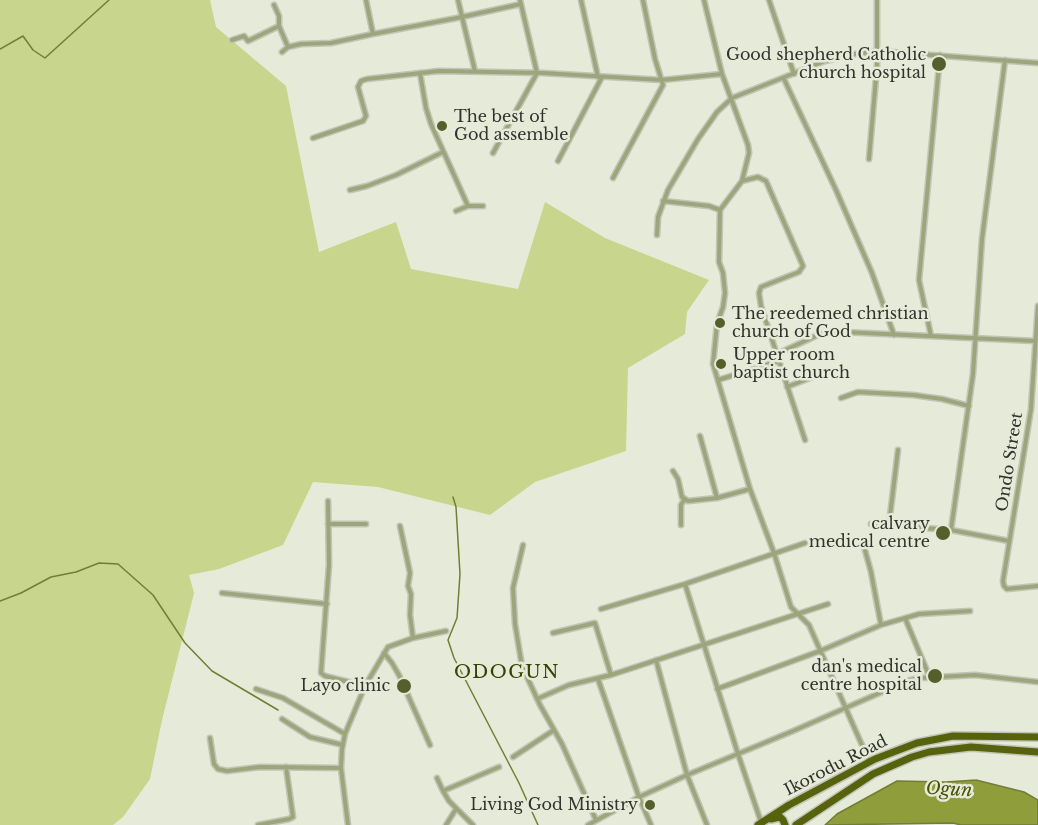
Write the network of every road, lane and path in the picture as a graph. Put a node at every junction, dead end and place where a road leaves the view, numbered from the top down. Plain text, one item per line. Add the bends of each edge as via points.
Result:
1 (366, 0) edge
2 (458, 0) edge
3 (581, 0) edge
4 (643, 0) edge
5 (704, 0) edge
6 (769, 0) edge
7 (877, 0) edge
8 (520, 2) edge
9 (274, 5) dead end
10 (462, 17) junction
11 (279, 26) junction
12 (373, 34) junction
13 (232, 40) dead end
14 (288, 47) junction
15 (878, 51) junction
16 (282, 52) dead end
17 (940, 55) junction
18 (1005, 60) junction
19 (1038, 63) edge
20 (475, 71) junction
21 (420, 73) junction
22 (537, 73) junction
23 (722, 74) junction
24 (794, 74) junction
25 (600, 77) junction
26 (784, 79) junction
27 (662, 80) junction
28 (732, 98) junction
29 (313, 138) dead end
30 (443, 152) junction
31 (494, 153) dead end
32 (869, 159) dead end
33 (558, 161) dead end
34 (613, 178) dead end
35 (742, 181) junction
36 (350, 190) dead end
37 (663, 201) junction
38 (468, 206) junction
39 (483, 206) dead end
40 (720, 210) junction
41 (456, 211) dead end
42 (657, 235) dead end
43 (1038, 306) edge
44 (894, 335) junction
45 (931, 336) junction
46 (976, 338) junction
47 (1035, 341) junction
48 (777, 354) junction
49 (779, 361) junction
50 (825, 372) dead end
51 (718, 380) junction
52 (787, 387) junction
53 (841, 398) dead end
54 (969, 406) junction
55 (700, 436) dead end
56 (805, 440) dead end
57 (898, 450) dead end
58 (673, 471) dead end
59 (750, 489) junction
60 (717, 498) junction
61 (684, 500) junction
62 (328, 501) dead end
63 (328, 524) junction
64 (366, 524) dead end
65 (871, 524) dead end
66 (889, 524) junction
67 (681, 525) dead end
68 (400, 526) dead end
69 (951, 530) junction
70 (1009, 541) junction
71 (805, 543) dead end
72 (863, 543) dead end
73 (522, 545) dead end
74 (774, 553) junction
75 (685, 584) junction
76 (1038, 586) edge
77 (222, 593) dead end
78 (327, 604) junction
79 (828, 604) dead end
80 (601, 609) dead end
81 (970, 610) dead end
82 (799, 615) junction
83 (905, 618) junction
84 (881, 625) junction
85 (446, 631) dead end
86 (553, 633) dead end
87 (413, 638) junction
88 (705, 645) junction
89 (820, 651) junction
90 (383, 652) junction
91 (656, 660) junction
92 (611, 675) junction
93 (930, 678) junction
94 (598, 679) junction
95 (1038, 682) edge
96 (365, 686) junction
97 (256, 688) dead end
98 (717, 688) junction
99 (537, 699) junction
100 (845, 708) junction
101 (282, 719) dead end
102 (554, 730) junction
103 (345, 734) junction
104 (1038, 736) edge
105 (210, 738) dead end
106 (343, 745) junction
107 (430, 745) dead end
108 (1038, 752) edge
109 (738, 754) junction
110 (513, 757) dead end
111 (869, 762) junction
112 (286, 767) junction
113 (499, 767) dead end
114 (341, 768) junction
115 (687, 775) junction
116 (437, 778) dead end
117 (443, 791) junction
118 (639, 797) junction
119 (456, 808) junction
120 (596, 820) junction
121 (759, 824) edge
122 (258, 825) edge
123 (348, 825) edge
124 (446, 825) edge
125 (473, 825) edge
126 (590, 825) edge
127 (651, 825) edge
128 (707, 825) edge
129 (785, 825) edge
130 (796, 825) edge

1 - 12 street
2 - 10 street
3 - 25 street
4 - 27 street
5 - 23 street
6 - 24 street
7 - 15 street
8 - 10 street
8 - 22 street
9 - 11 street
10 - 12 street
10 - 20 street
11 - 13 street via 248,41 244,36
11 - 14 street
12 - 14 street
14 - 16 street
15 - 17 street
15 - 24 street via 835,58
15 - 32 street
17 - 18 street
17 - 45 street via 919,280
18 - 19 street
18 - 46 street via 982,239
20 - 21 street
20 - 22 street
21 - 29 street via 361,81 358,87 366,116 363,121
21 - 30 street via 426,108
22 - 25 street
22 - 31 street
23 - 27 street
23 - 28 street
24 - 26 street
25 - 27 street
25 - 33 street
26 - 28 street
26 - 44 street via 872,273
27 - 34 street via 661,91
28 - 35 street via 749,153
28 - 37 street via 698,139
30 - 36 street via 396,175
30 - 38 street
35 - 40 street
35 - 48 street via 758,177 766,181 803,266 799,272 759,290
37 - 40 street
37 - 42 street
38 - 39 street
38 - 41 street
40 - 51 street via 719,262 725,293 712,356
43 - 47 street, Ondo Street
44 - 45 street
44 - 48 street via 820,334
45 - 46 street
46 - 47 street
46 - 54 street
47 - 70 street, Ondo Street via 1031,409
48 - 49 street
49 - 51 street
49 - 52 street
50 - 52 street
51 - 59 street
52 - 56 street
53 - 54 street via 858,392 913,395
54 - 69 street
55 - 60 street
57 - 66 street
58 - 61 street
59 - 60 street
59 - 74 street
60 - 61 street
61 - 67 street
62 - 63 street
63 - 64 street
63 - 78 street
65 - 66 street
66 - 69 street
68 - 87 street via 410,573
69 - 70 street
70 - 76 street, Ondo Street via 1004,586
71 - 74 street
72 - 84 street
73 - 99 street via 513,588 515,624 522,666
74 - 75 street
74 - 82 street via 791,607
75 - 80 street
75 - 88 street
77 - 78 street
78 - 96 street via 321,673
79 - 82 street
81 - 83 street
82 - 88 street
82 - 89 street via 809,625
83 - 84 street
83 - 93 street
84 - 89 street
85 - 87 street
86 - 92 street via 595,623
87 - 90 street via 394,643
88 - 91 street
88 - 98 street
89 - 98 street
89 - 100 street
90 - 96 street
90 - 107 street via 399,675
91 - 92 street
91 - 115 street
92 - 94 street
93 - 95 street via 975,675
93 - 100 street via 907,681
94 - 99 street via 569,685
94 - 118 street
96 - 103 street
97 - 103 street via 283,698
98 - 109 street
99 - 102 street
100 - 109 street
100 - 111 street
101 - 106 street via 310,737
102 - 110 street
102 - 120 street
103 - 106 street
104 - 111 highway, Ikorodu Road via 937,738
105 - 112 street via 218,769
106 - 114 street
108 - 130 highway, Ikorodu Road via 971,747 921,754 873,774
109 - 115 street
109 - 121 street
111 - 121 highway, Ikorodu Road
112 - 114 street
112 - 122 street via 292,817
113 - 117 street
114 - 123 street
115 - 118 street
115 - 128 street
116 - 117 street
117 - 119 street
118 - 120 street
118 - 127 street
119 - 124 street
119 - 125 street
120 - 126 street
121 - 129 highway via 780,818

